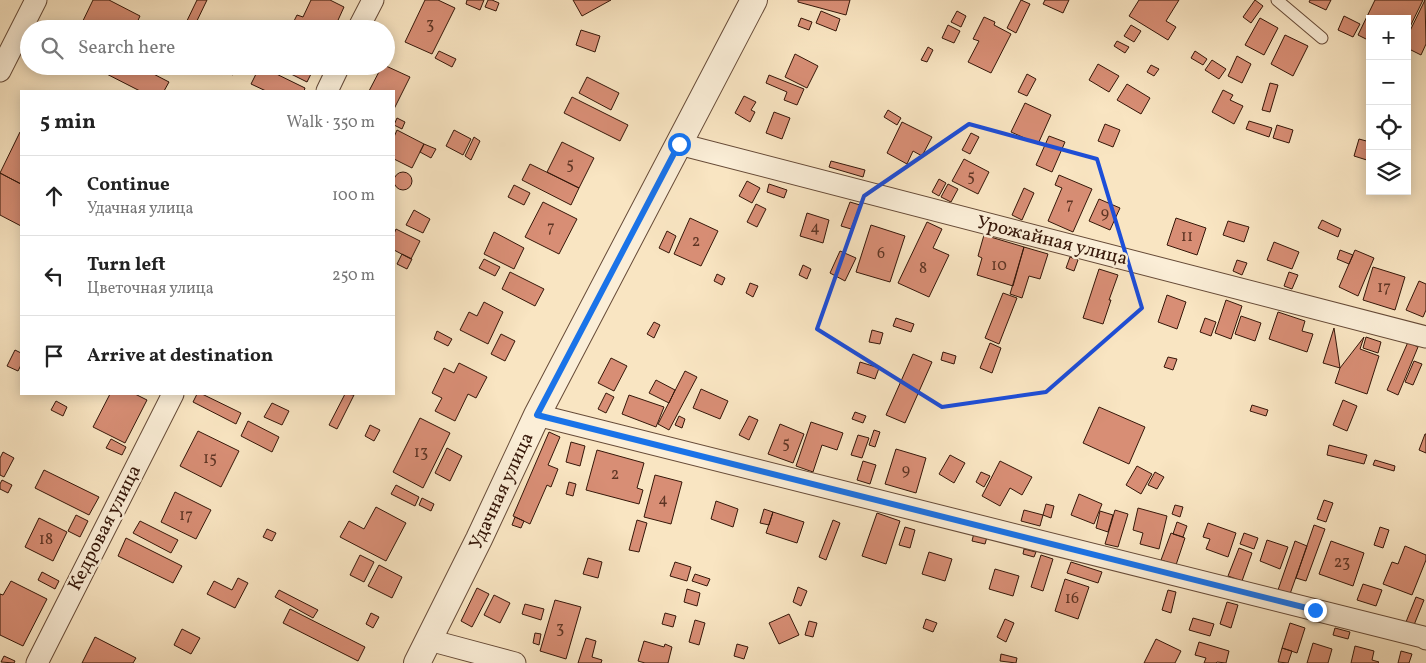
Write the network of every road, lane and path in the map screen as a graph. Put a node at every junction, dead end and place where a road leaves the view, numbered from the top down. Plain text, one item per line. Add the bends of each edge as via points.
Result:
1 (36, 0) edge
2 (373, 0) edge
3 (754, 0) edge
4 (1277, 0) edge
5 (25, 20) edge
6 (363, 20) edge
7 (20, 30) edge
8 (1322, 38) dead end
9 (1, 66) edge
10 (335, 75) edge
11 (327, 90) edge
12 (679, 144) junction
13 (1426, 337) edge
14 (172, 395) edge
15 (537, 415) junction
16 (1426, 639) edge
17 (428, 640) junction
18 (37, 663) edge
19 (417, 663) edge
20 (514, 663) edge

1 - 5 street
2 - 6 street
3 - 12 street, Удачная улица
4 - 8 lane
7 - 9 street
10 - 11 street
12 - 13 street, Урожайная улица
12 - 15 street, Удачная улица
14 - 18 street, Кедровая улица
15 - 16 street
15 - 17 street, Удачная улица
17 - 19 street, Удачная улица
17 - 20 street

